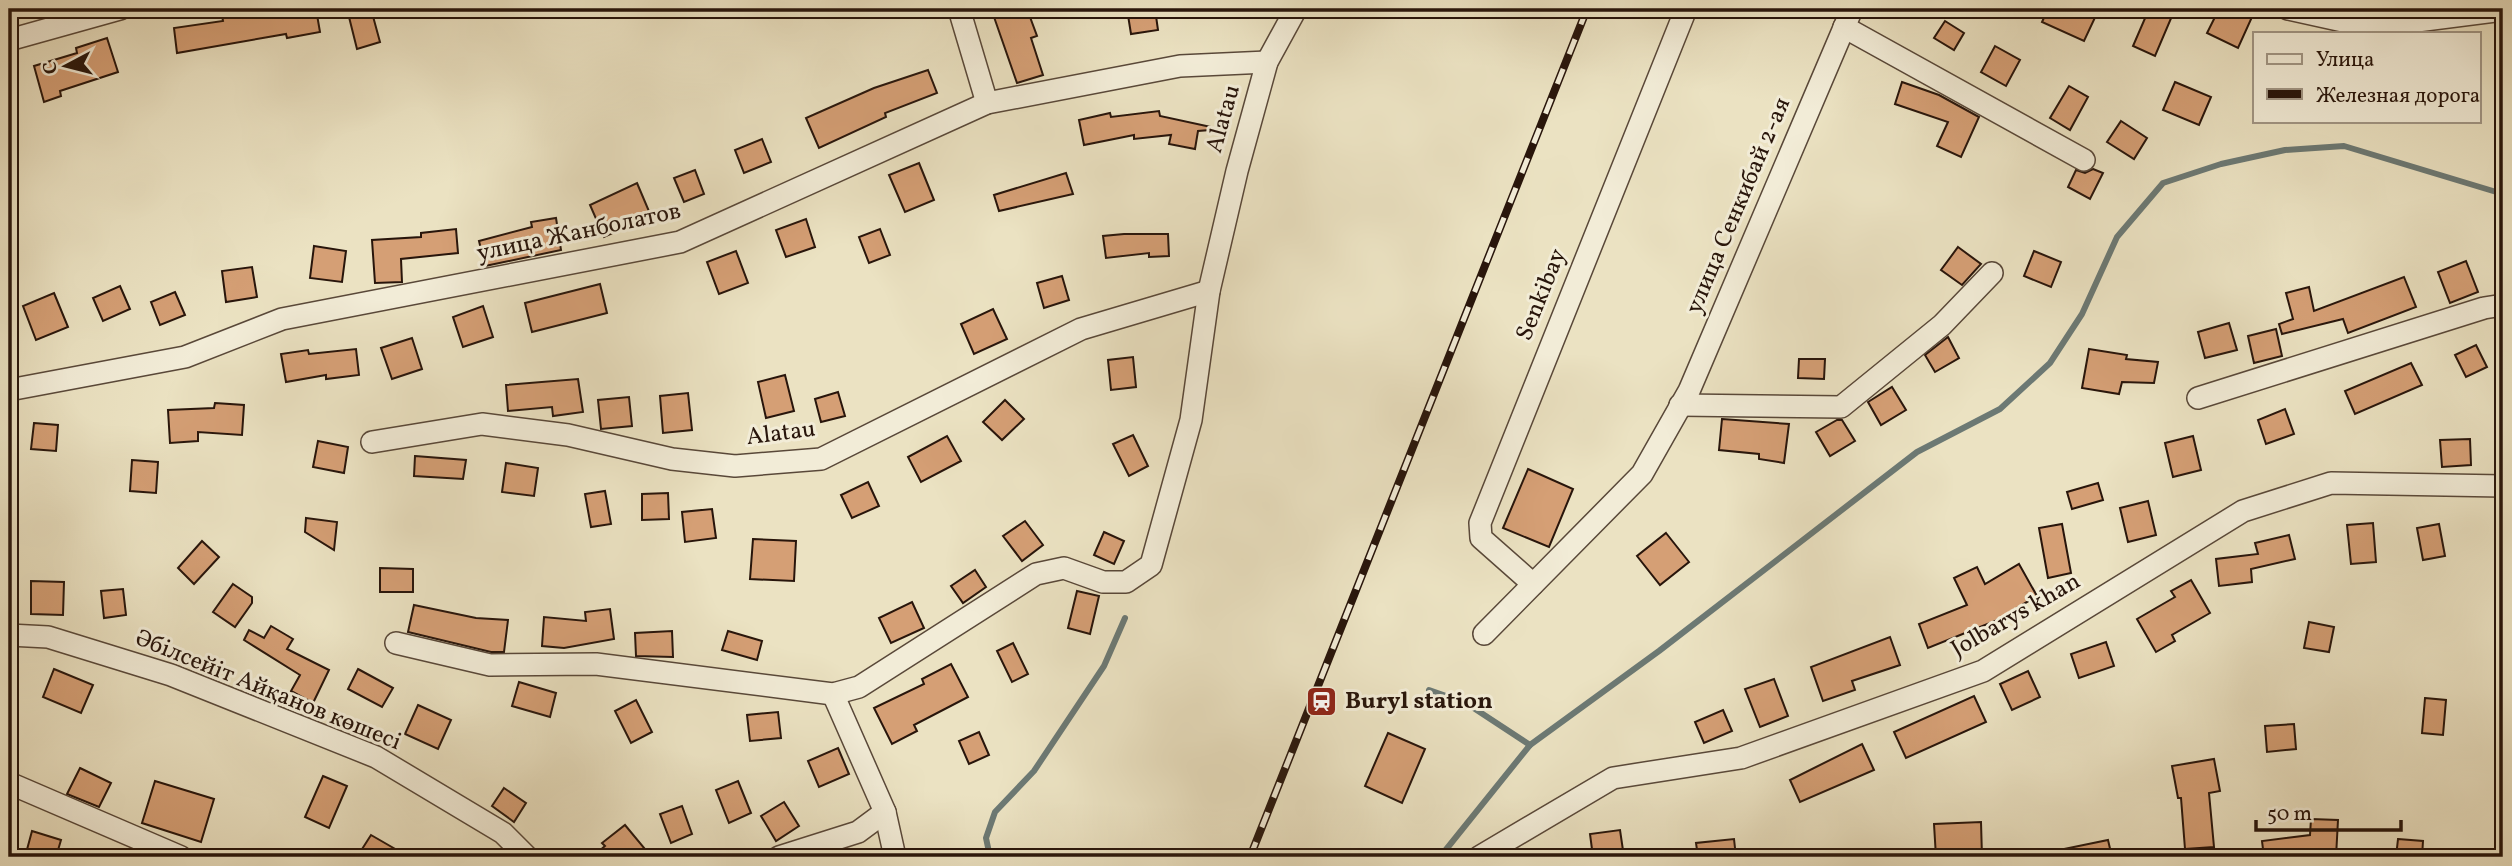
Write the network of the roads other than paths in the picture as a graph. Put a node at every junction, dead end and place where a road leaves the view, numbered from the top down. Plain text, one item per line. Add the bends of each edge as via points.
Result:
1 (120, 9) edge
2 (959, 9) edge
3 (1296, 9) edge
4 (1686, 9) edge
5 (2288, 9) edge
6 (2503, 10) edge
7 (1848, 18) edge
8 (9, 40) edge
9 (1267, 62) junction
10 (987, 103) junction
11 (2084, 160) dead end
12 (1992, 272) dead end
13 (1209, 291) junction
14 (2503, 305) edge
15 (9, 390) edge
16 (2198, 398) dead end
17 (1680, 405) junction
18 (372, 442) dead end
19 (2503, 485) edge
20 (1533, 584) junction
21 (1484, 634) dead end
22 (9, 635) edge
23 (396, 643) dead end
24 (833, 694) junction
25 (9, 783) edge
26 (885, 812) junction
27 (181, 857) edge
28 (527, 857) edge
29 (779, 857) edge
30 (895, 857) edge
31 (1479, 857) edge

1 - 8 street
2 - 10 street
3 - 9 street, Alatau
4 - 20 street, Senkibay via 1479,523 1481,538
5 - 6 street via 2370,27
7 - 11 street, улица Сенкибай 2-ая
7 - 17 street, улица Сенкибай 2-ая
9 - 10 street, улица Жанболатов via 1180,66
9 - 13 street, Alatau
10 - 15 street, улица Жанболатов via 680,242 282,319 185,357
12 - 17 street via 1942,325 1840,407
13 - 18 street, Alatau via 1081,329 821,459 735,466 482,424
13 - 24 street, Alatau via 1191,420 1151,565 1126,582 1103,582 1064,568 1036,574 859,687
14 - 16 street
17 - 20 street, улица Сенкибай 2-ая via 1642,474
19 - 31 street, Jolbarys khan via 2331,483 2243,511 1983,671 1741,758 1613,778
20 - 21 street, улица Сенкибай 2-ая
22 - 28 street, Әбілсейіт Айқанов көшесі via 48,637 170,675 376,757 503,833
23 - 24 street via 490,665 596,664
24 - 26 street
25 - 27 street
26 - 29 street via 858,832
26 - 30 street

